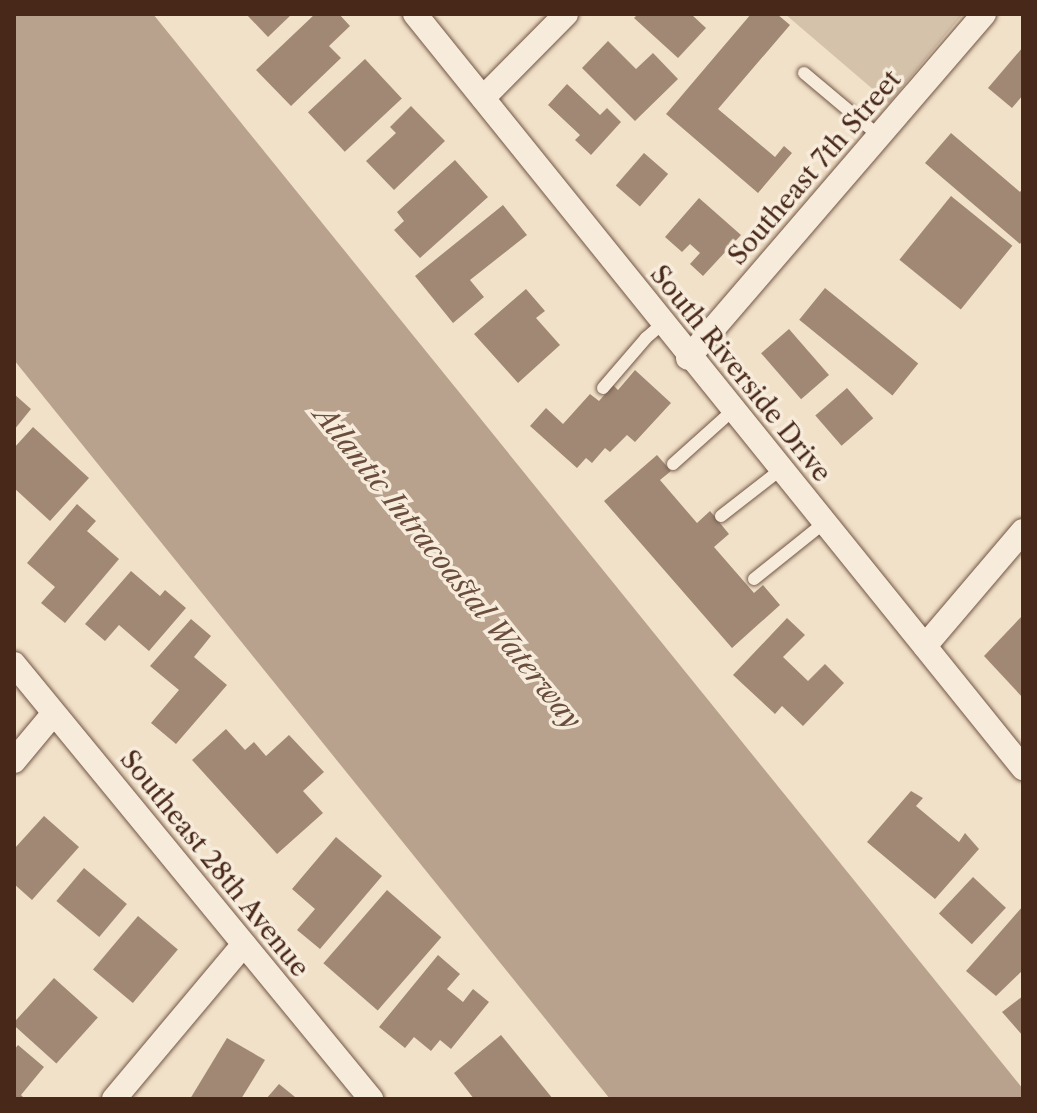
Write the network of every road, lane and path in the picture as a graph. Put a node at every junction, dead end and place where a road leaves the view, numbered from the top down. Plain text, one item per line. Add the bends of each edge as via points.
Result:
1 (415, 14) edge
2 (566, 14) edge
3 (984, 14) edge
4 (804, 73) dead end
5 (483, 98) junction
6 (879, 136) junction
7 (662, 324) junction
8 (688, 358) junction
9 (603, 388) dead end
10 (732, 411) junction
11 (673, 464) dead end
12 (780, 470) junction
13 (721, 516) dead end
14 (824, 523) junction
15 (1023, 531) edge
16 (754, 579) dead end
17 (925, 646) junction
18 (14, 664) edge
19 (54, 713) junction
20 (14, 761) edge
21 (1023, 768) edge
22 (244, 944) junction
23 (114, 1099) edge
24 (371, 1099) edge

1 - 5 street, South Riverside Drive
2 - 5 street
3 - 6 street, Southeast 7th Street
4 - 6 lane
5 - 7 street, South Riverside Drive
6 - 8 street, Southeast 7th Street
7 - 8 street, South Riverside Drive
7 - 9 lane
8 - 10 street, South Riverside Drive
10 - 11 lane
10 - 12 street, South Riverside Drive
12 - 13 lane
12 - 14 street, South Riverside Drive
14 - 16 lane
14 - 17 street, South Riverside Drive
15 - 17 street
17 - 21 street, South Riverside Drive
18 - 19 street, Southeast 28th Avenue
19 - 20 street
19 - 22 street, Southeast 28th Avenue
22 - 23 street
22 - 24 street, Southeast 28th Avenue

